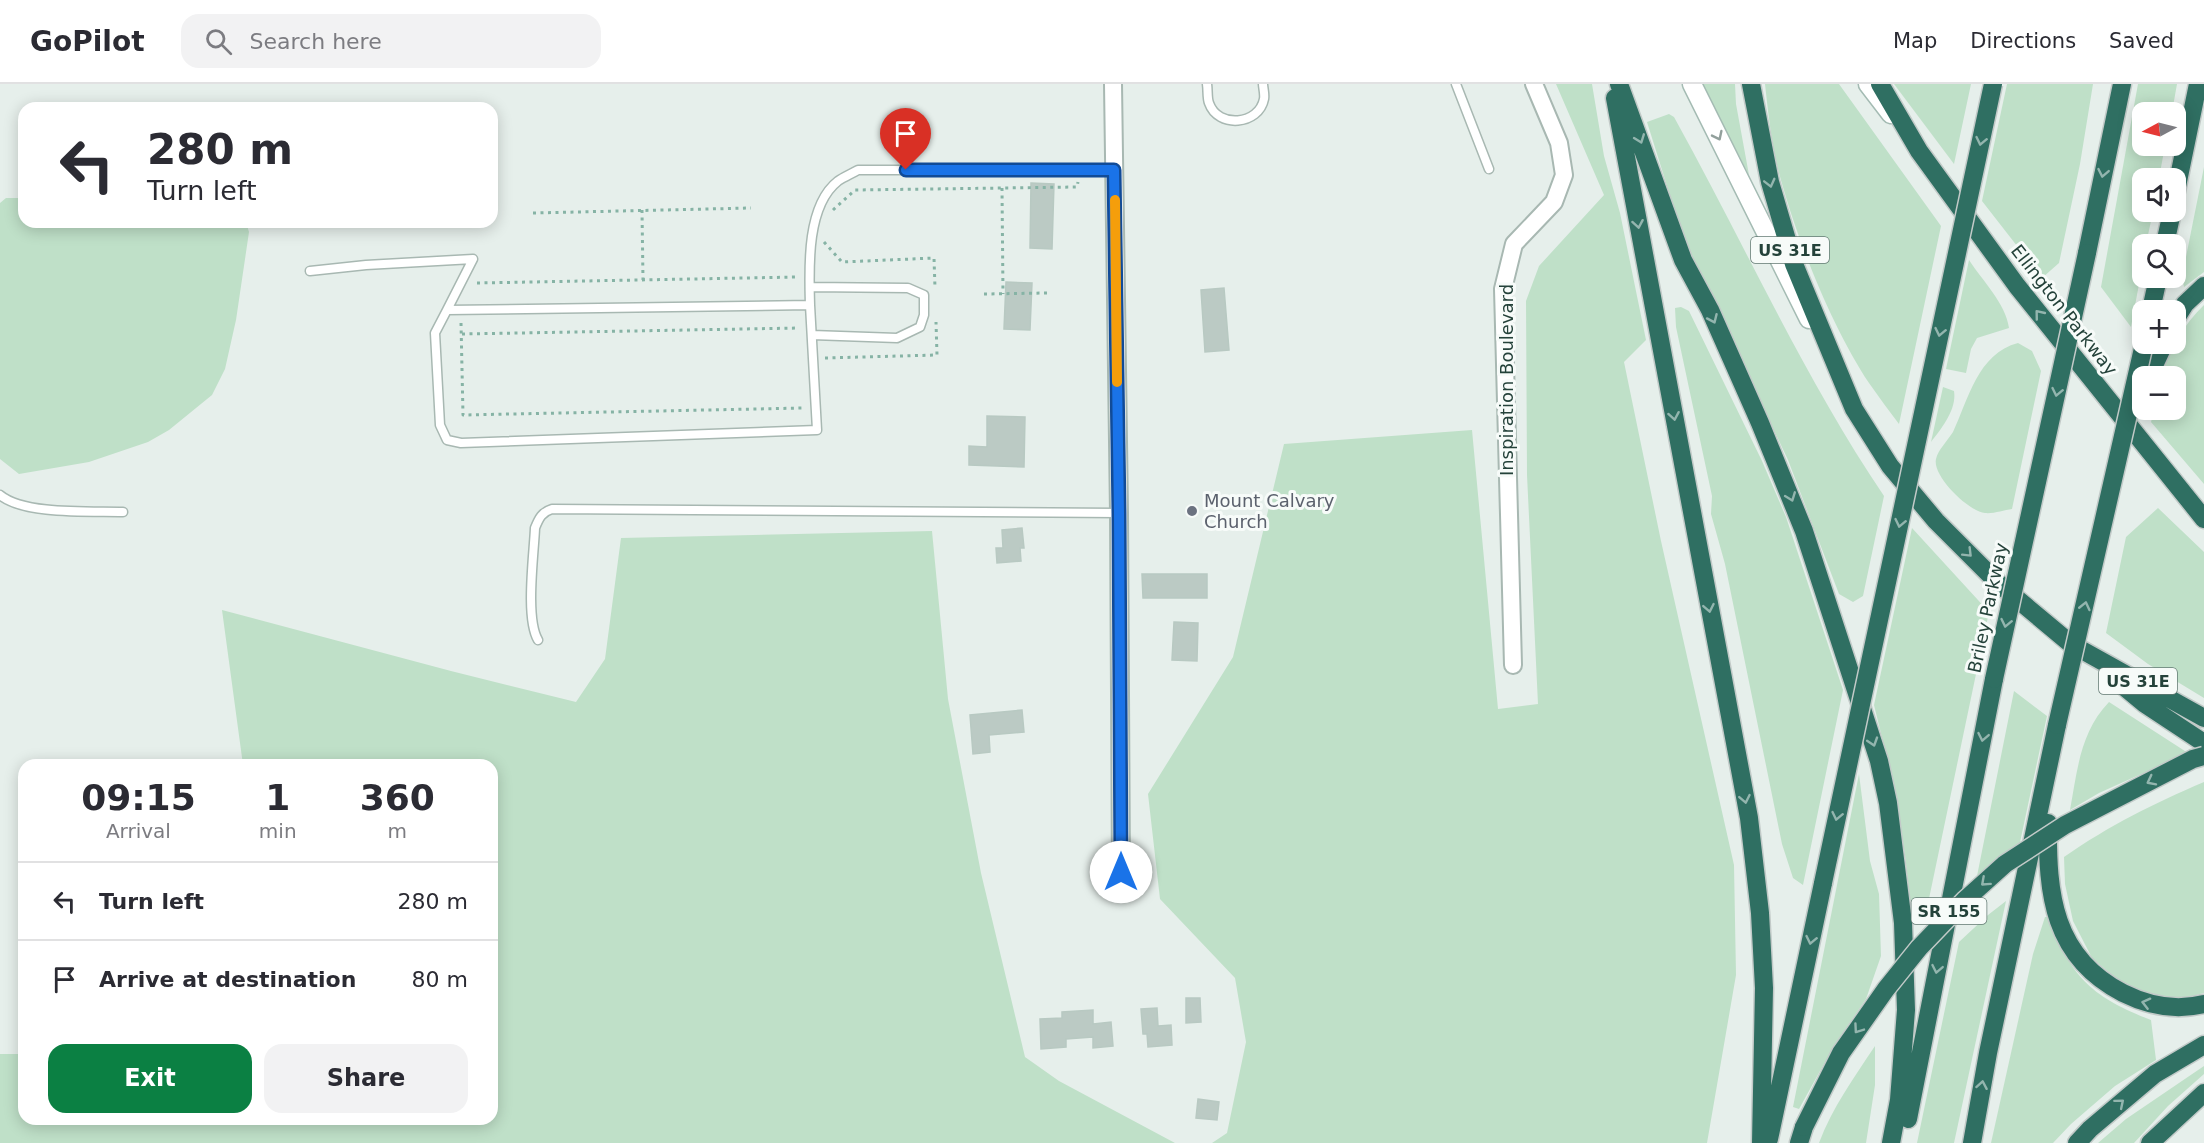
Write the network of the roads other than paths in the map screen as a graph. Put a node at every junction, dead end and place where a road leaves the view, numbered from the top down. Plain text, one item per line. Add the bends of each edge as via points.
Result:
1 (1113, 84) edge
2 (1207, 84) edge
3 (1263, 84) edge
4 (1456, 84) edge
5 (1534, 84) edge
6 (1612, 84) edge
7 (1619, 84) edge
8 (1692, 84) edge
9 (1751, 84) edge
10 (1868, 84) edge
11 (1880, 84) edge
12 (1993, 84) edge
13 (2116, 84) edge
14 (2122, 84) edge
15 (2198, 84) edge
16 (2114, 115) junction
17 (1919, 151) junction
18 (2181, 168) edge
19 (1489, 169) dead end
20 (1114, 170) junction
21 (310, 271) dead end
22 (2204, 286) edge
23 (810, 287) junction
24 (2186, 304) edge
25 (810, 305) junction
26 (447, 310) junction
27 (812, 335) junction
28 (2142, 354) edge
29 (1854, 409) junction
30 (2132, 417) edge
31 (2124, 436) junction
32 (2154, 458) junction
33 (0, 495) edge
34 (2204, 498) edge
35 (123, 512) dead end
36 (1119, 513) junction
37 (2204, 519) edge
38 (538, 640) dead end
39 (2071, 644) junction
40 (1513, 665) dead end
41 (2204, 717) edge
42 (2204, 744) edge
43 (2204, 756) edge
44 (2050, 761) junction
45 (1121, 872) dead end
46 (2204, 1004) edge
47 (2204, 1045) edge
48 (2204, 1093) edge
49 (1801, 1135) edge
50 (1761, 1143) edge
51 (1768, 1143) edge
52 (1891, 1143) edge
53 (1903, 1143) edge
54 (1972, 1143) edge
55 (2077, 1143) edge
56 (2150, 1143) edge

1 - 20 street
2 - 3 lane via 1209,104 1222,117 1239,121 1260,108
4 - 19 lane
5 - 40 street, Inspiration Boulevard via 1559,143 1564,175 1554,201 1514,244 1503,289
6 -> 50 highway via 1749,818 1764,988
7 -> 52 highway via 1683,260 1710,310 1804,531 1879,761 1903,923 1905,999 1899,1100
8 -> 29 main road
9 -> 29 highway, US 31E via 1770,182 1794,264
10 - 17 main road
11 - 17 highway, Ellington Parkway
12 -> 51 highway, bridge
13 - 16 highway
14 - 16 highway, Briley Parkway / SR 155
15 - 18 highway
16 -> 53 highway, Briley Parkway / SR 155, bridge via 1994,680
32 -> 17 highway, Ellington Parkway via 2017,286
20 - 23 lane via 858,170 837,182 821,201 809,251
20 - 36 street
21 - 26 lane via 473,259
22 - 24 highway
23 - 25 lane
23 - 27 lane via 908,288 924,295 920,327 897,338
25 - 26 lane
25 - 27 lane
26 - 27 lane via 435,333 440,425 447,440 461,443 817,430
28 - 31 highway, bridge
29 -> 39 highway, US 31E via 1890,466 1936,521 1998,583
30 - 31 highway, bridge
44 -> 31 highway, bridge
32 - 34 highway
32 - 37 highway, Ellington Parkway
33 - 35 lane via 40,510
36 - 38 lane via 552,509 539,517 535,528 531,615
36 - 45 street
39 - 41 highway, US 31E
39 - 42 highway via 2145,704
43 -> 49 highway, bridge via 2065,825 2005,864 1965,900 1919,948 1841,1053
46 -> 44 highway via 2175,1008 2136,1000 2106,984 2079,961 2062,930 2048,875
54 -> 44 highway
55 -> 47 highway via 2155,1074
48 - 56 highway

